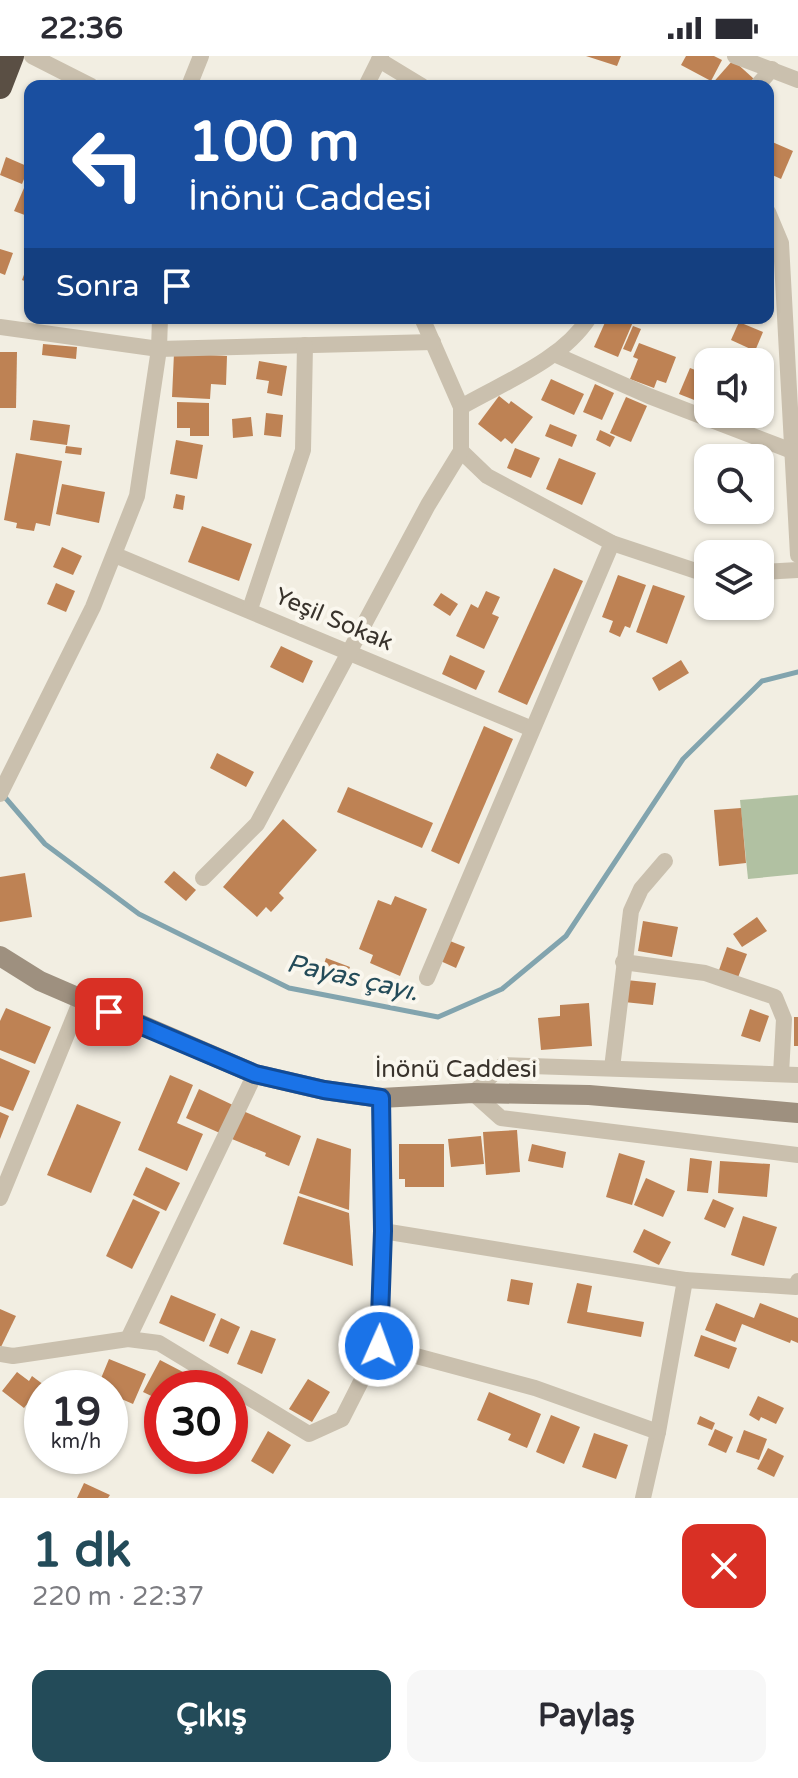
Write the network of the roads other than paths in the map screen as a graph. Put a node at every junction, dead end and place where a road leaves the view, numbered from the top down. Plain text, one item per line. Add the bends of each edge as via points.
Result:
1 (12, 56) edge
2 (32, 56) edge
3 (201, 56) edge
4 (735, 56) edge
5 (380, 58) edge
6 (772, 69) junction
7 (79, 80) edge
8 (191, 80) edge
9 (369, 80) edge
10 (413, 80) edge
11 (762, 80) edge
12 (798, 80) edge
13 (0, 87) edge
14 (774, 226) edge
15 (160, 324) edge
16 (425, 324) edge
17 (585, 324) edge
18 (0, 327) edge
19 (433, 342) junction
20 (305, 345) junction
21 (159, 349) junction
22 (554, 354) junction
23 (461, 407) junction
24 (461, 451) junction
25 (792, 451) junction
26 (612, 543) junction
27 (115, 555) junction
28 (798, 555) edge
29 (694, 570) edge
30 (798, 570) edge
31 (774, 571) edge
32 (250, 609) junction
33 (351, 652) junction
34 (532, 729) junction
35 (0, 794) edge
36 (665, 861) dead end
37 (203, 878) dead end
38 (0, 956) edge
39 (623, 962) junction
40 (0, 970) edge
41 (427, 978) dead end
42 (40, 981) junction
43 (81, 1000) junction
44 (612, 1068) junction
45 (255, 1074) junction
46 (781, 1074) junction
47 (798, 1075) edge
48 (473, 1093) junction
49 (381, 1098) junction
50 (798, 1113) edge
51 (798, 1155) edge
52 (7, 1161) edge
53 (0, 1198) edge
54 (383, 1231) junction
55 (685, 1280) junction
56 (797, 1285) edge
57 (128, 1339) junction
58 (379, 1346) junction
59 (0, 1354) edge
60 (658, 1432) junction
61 (643, 1498) edge

1 - 13 highway
2 - 7 street
3 - 8 street
4 - 6 street
5 - 9 street
5 - 10 street
6 - 11 street
6 - 12 street
14 - 25 street via 781,243
15 - 21 street
16 - 19 street
17 - 22 street
18 - 21 street
19 - 20 street
19 - 23 street
20 - 21 street
20 - 32 street via 303,450
21 - 27 street via 137,496
22 - 23 street
22 - 25 street
23 - 24 street
24 - 26 street via 487,476
24 - 33 street
25 - 28 street
26 - 29 street
26 - 34 street
27 - 32 street, Yeşil Sokak
27 - 35 street
30 - 31 street
32 - 33 street, Yeşil Sokak
33 - 34 street, Yeşil Sokak
33 - 37 street via 257,824
34 - 41 street
36 - 39 street via 635,900
38 - 42 main road
39 - 44 street
39 - 46 street via 705,973 775,997 784,1019
40 - 42 main road
42 - 43 main road, İnönü Caddesi
43 - 45 main road, İnönü Caddesi
43 - 52 street
44 - 46 street
44 - 48 street via 503,1065
45 - 49 main road, İnönü Caddesi
45 - 57 street
46 - 47 street
48 - 49 main road, İnönü Caddesi
48 - 50 main road, İnönü Caddesi via 589,1095
48 - 51 street via 501,1118
49 - 54 street
52 - 53 street
54 - 55 street
54 - 58 street
55 - 56 street
55 - 60 street
57 - 58 street via 159,1343 309,1434 342,1419
57 - 59 street
58 - 60 street via 535,1388
60 - 61 street

